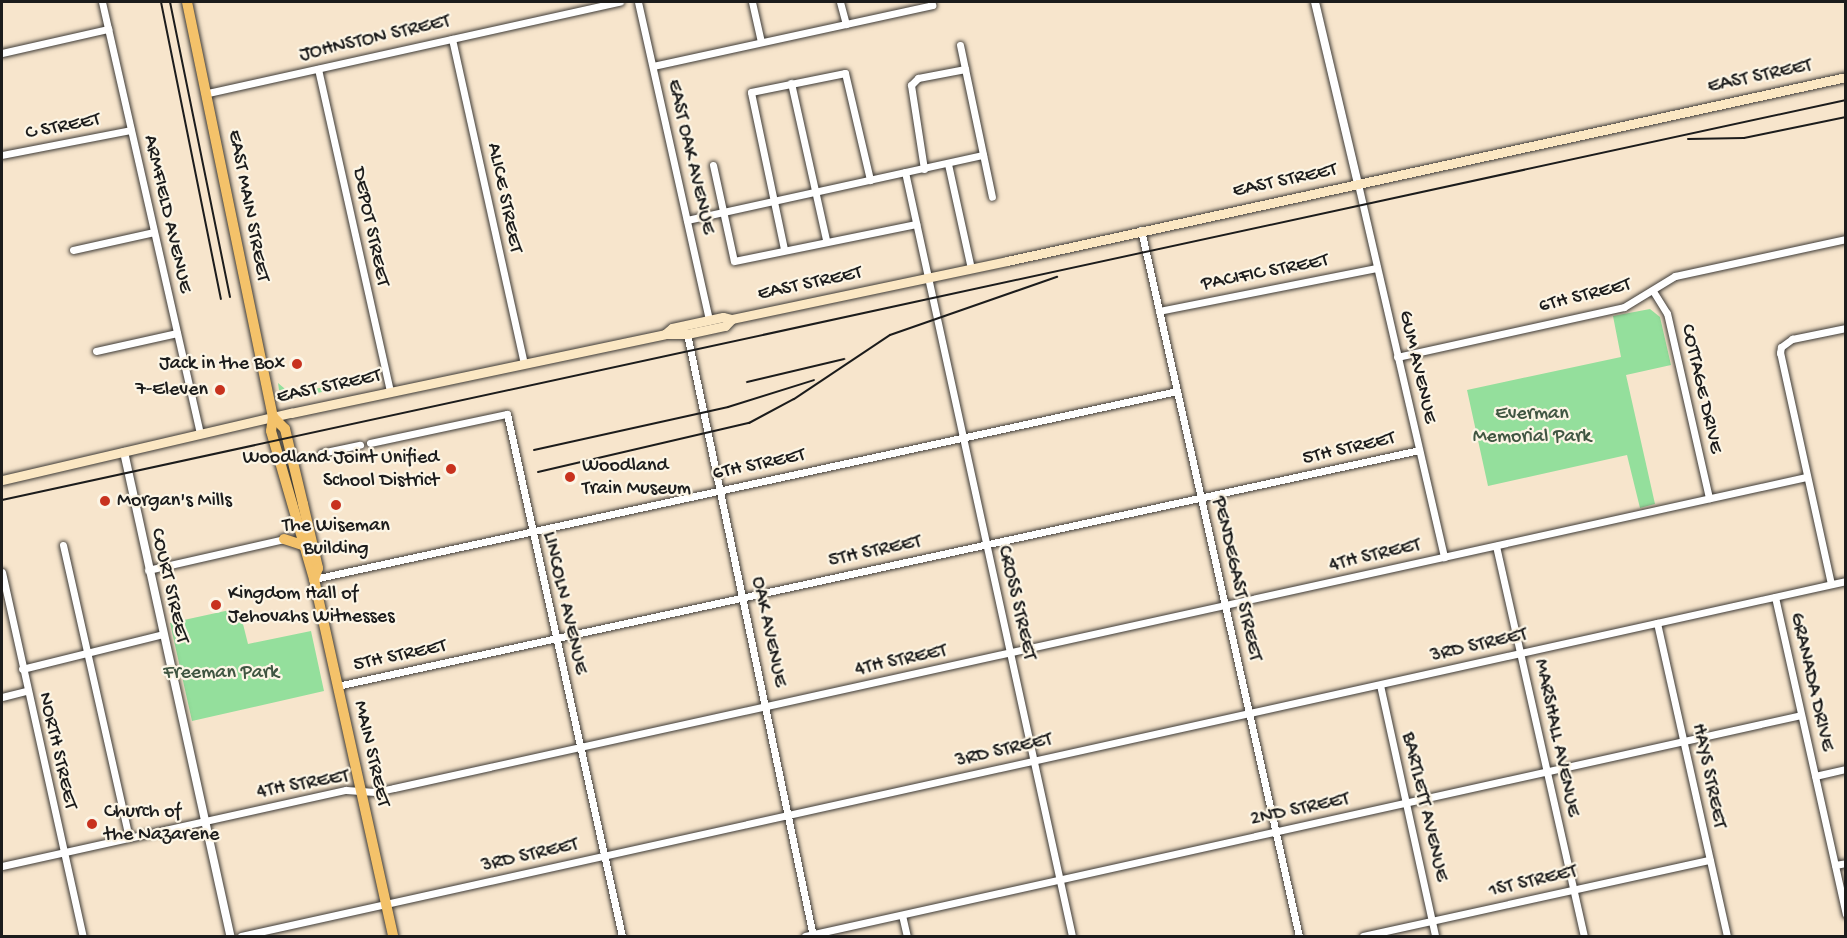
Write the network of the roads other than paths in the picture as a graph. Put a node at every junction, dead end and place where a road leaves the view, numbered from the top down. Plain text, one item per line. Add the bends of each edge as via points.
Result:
1 (102, 2) edge
2 (187, 2) edge
3 (620, 2) edge
4 (638, 2) edge
5 (752, 2) edge
6 (840, 2) edge
7 (1315, 2) edge
8 (931, 3) edge
9 (846, 24) junction
10 (108, 29) junction
11 (452, 39) junction
12 (761, 42) junction
13 (960, 45) dead end
14 (2, 53) edge
15 (653, 66) junction
16 (318, 69) junction
17 (965, 69) junction
18 (1845, 77) edge
19 (791, 82) junction
20 (208, 93) junction
21 (131, 130) junction
22 (2, 155) edge
23 (983, 155) junction
24 (948, 164) junction
25 (713, 165) dead end
26 (924, 169) junction
27 (904, 172) junction
28 (870, 180) junction
29 (1358, 184) junction
30 (815, 191) junction
31 (993, 197) dead end
32 (774, 200) junction
33 (724, 214) junction
34 (687, 220) junction
35 (916, 224) junction
36 (1141, 230) junction
37 (154, 232) junction
38 (1845, 239) edge
39 (826, 240) junction
40 (784, 249) junction
41 (73, 250) dead end
42 (971, 268) junction
43 (1377, 268) junction
44 (928, 278) junction
45 (1653, 291) junction
46 (1159, 311) junction
47 (732, 319) junction
48 (709, 320) junction
49 (1845, 328) edge
50 (177, 333) junction
51 (664, 334) junction
52 (687, 334) junction
53 (96, 351) dead end
54 (1397, 357) junction
55 (524, 364) junction
56 (1177, 390) junction
57 (390, 392) junction
58 (273, 417) junction
59 (200, 434) junction
60 (963, 437) junction
61 (370, 443) dead end
62 (360, 445) dead end
63 (1419, 450) junction
64 (124, 453) junction
65 (321, 453) dead end
66 (1806, 477) junction
67 (2, 480) edge
68 (721, 490) junction
69 (1708, 498) junction
70 (1201, 499) junction
71 (297, 525) junction
72 (531, 532) junction
73 (284, 539) junction
74 (63, 545) dead end
75 (303, 545) junction
76 (987, 545) junction
77 (1496, 546) junction
78 (1444, 557) junction
79 (148, 570) junction
80 (2, 572) edge
81 (314, 580) junction
82 (1845, 581) edge
83 (1831, 584) junction
84 (1775, 597) junction
85 (744, 598) junction
86 (1225, 606) junction
87 (1657, 623) junction
88 (163, 634) junction
89 (556, 639) junction
90 (88, 652) junction
91 (1011, 654) junction
92 (1520, 654) junction
93 (22, 669) junction
94 (1380, 685) junction
95 (337, 686) junction
96 (26, 691) junction
97 (2, 697) edge
98 (767, 707) junction
99 (1249, 714) junction
100 (1801, 715) junction
101 (1684, 741) junction
102 (579, 747) junction
103 (1035, 761) junction
104 (1845, 769) edge
105 (1548, 770) junction
106 (1815, 776) junction
107 (360, 791) junction
108 (1406, 804) junction
109 (789, 816) junction
110 (205, 821) junction
111 (1275, 832) junction
112 (129, 837) junction
113 (64, 853) junction
114 (604, 857) junction
115 (1710, 860) junction
116 (1845, 863) edge
117 (1835, 865) junction
118 (2, 866) edge
119 (1060, 880) junction
120 (1573, 891) junction
121 (386, 905) junction
122 (1845, 914) edge
123 (902, 915) junction
124 (1432, 921) junction
125 (83, 936) edge
126 (230, 936) edge
127 (241, 936) edge
128 (393, 936) edge
129 (622, 936) edge
130 (810, 936) edge
131 (907, 936) edge
132 (1072, 936) edge
133 (1299, 936) edge
134 (1363, 936) edge
135 (1435, 936) edge
136 (1584, 936) edge
137 (1727, 936) edge

1 - 10 street, ARMFIELD AVENUE
2 - 20 main road, EAST MAIN STREET
3 - 11 street, JOHNSTON STREET
4 - 15 street, EAST OAK AVENUE
5 - 12 street
6 - 9 street
7 - 29 street
8 - 9 street
9 - 12 street
10 - 14 street
10 - 21 street, ARMFIELD AVENUE
11 - 16 street, JOHNSTON STREET
11 - 55 street, ALICE STREET
12 - 15 street
13 - 17 street
15 - 34 street, EAST OAK AVENUE
16 - 20 street, JOHNSTON STREET
16 - 57 street, DEPOT STREET
17 - 23 street
17 - 26 street via 918,78 911,85
18 - 29 main road, EAST STREET
19 - 28 street via 842,72 847,75
19 - 30 street
19 - 32 street via 752,92
20 - 58 main road, EAST MAIN STREET
21 - 22 street, C STREET
21 - 37 street, ARMFIELD AVENUE
23 - 24 street
23 - 31 street
24 - 26 street
24 - 42 street
25 - 33 street
26 - 27 street
27 - 28 street
27 - 35 street, CROSS STREET
28 - 30 street
29 - 36 main road, EAST STREET
29 - 43 street, GUM AVENUE
30 - 32 street
30 - 39 street
32 - 33 street
32 - 40 street
33 - 34 street
33 - 40 street via 734,261
34 - 48 street, EAST OAK AVENUE
35 - 39 street via 835,242
35 - 44 street, CROSS STREET
36 - 42 main road, EAST STREET
36 - 46 street, PENDEGAST STREET
37 - 41 street
37 - 50 street, ARMFIELD AVENUE
38 - 45 street, 6TH STREET via 1676,276
39 - 40 street
42 - 44 main road, EAST STREET
43 - 46 street, PACIFIC STREET
43 - 54 street, GUM AVENUE
44 - 47 main road, EAST STREET
44 - 60 street, CROSS STREET
45 - 54 street, 6TH STREET via 1624,307
45 - 69 street, COTTAGE DRIVE via 1667,313
46 - 56 street, PENDEGAST STREET
47 - 48 main road, EAST STREET
47 - 52 main road, EAST STREET via 725,326
48 - 51 main road, EAST STREET via 672,328
49 - 66 street via 1791,339 1781,346 1780,360
50 - 53 street
50 - 59 street, ARMFIELD AVENUE
51 - 52 main road, EAST STREET
51 - 55 main road, EAST STREET
52 - 68 street, OAK AVENUE
54 - 63 street, GUM AVENUE
55 - 57 main road, EAST STREET
56 - 60 street, 6TH STREET
56 - 70 street, PENDEGAST STREET
57 - 58 main road, EAST STREET
58 - 59 main road, EAST STREET
58 - 71 main road, MAIN STREET via 270,431
58 - 81 main road, MAIN STREET via 285,429 318,568
59 - 64 main road, EAST STREET
60 - 68 street, 6TH STREET
60 - 76 street, CROSS STREET
61 - 72 street, LINCOLN AVENUE via 507,414
62 - 65 street
63 - 70 street, 5TH STREET
63 - 78 street, GUM AVENUE
64 - 67 main road, EAST STREET
64 - 79 street, COURT STREET
66 - 69 street, 4TH STREET
66 - 83 street
68 - 72 street, 6TH STREET
68 - 85 street, OAK AVENUE
69 - 77 street, 4TH STREET
70 - 76 street, 5TH STREET
70 - 86 street, PENDEGAST STREET
71 - 73 main road via 295,532
71 - 75 main road, MAIN STREET
72 - 81 street, 6TH STREET
72 - 89 street, LINCOLN AVENUE
73 - 75 main road
73 - 79 street
74 - 90 street
75 - 81 main road, MAIN STREET
76 - 85 street, 5TH STREET
76 - 91 street, CROSS STREET
77 - 78 street, 4TH STREET
77 - 92 street, MARSHALL AVENUE
78 - 86 street, 4TH STREET
79 - 88 street, COURT STREET
80 - 93 street, NORTH STREET
81 - 95 main road, MAIN STREET
82 - 83 street, 3RD STREET
83 - 84 street, 3RD STREET
84 - 87 street, 3RD STREET
84 - 100 street, GRANADA DRIVE
85 - 89 street, 5TH STREET
85 - 98 street, OAK AVENUE
86 - 91 street, 4TH STREET
86 - 99 street, PENDEGAST STREET
87 - 92 street, 3RD STREET
87 - 101 street, HAYS STREET
88 - 90 street
88 - 110 street, COURT STREET
89 - 95 street, 5TH STREET
89 - 102 street, LINCOLN AVENUE
90 - 93 street
90 - 112 street
91 - 98 street, 4TH STREET
91 - 103 street, CROSS STREET
92 - 94 street, 3RD STREET
92 - 105 street, MARSHALL AVENUE
93 - 96 street, NORTH STREET
94 - 99 street, 3RD STREET
94 - 108 street, BARTLETT AVENUE
95 - 107 main road, MAIN STREET
96 - 97 street
96 - 113 street, NORTH STREET
98 - 102 street, 4TH STREET
98 - 109 street, OAK AVENUE
99 - 103 street, 3RD STREET
99 - 111 street, PENDEGAST STREET
100 - 101 street, 2ND STREET
100 - 106 street, GRANADA DRIVE
101 - 105 street, 2ND STREET
101 - 115 street, HAYS STREET
102 - 107 street, 4TH STREET via 375,792
102 - 114 street, LINCOLN AVENUE
103 - 109 street, 3RD STREET
103 - 119 street, CROSS STREET
104 - 106 street
105 - 108 street, 2ND STREET
105 - 120 street, MARSHALL AVENUE
106 - 117 street, GRANADA DRIVE
107 - 110 street, 4TH STREET via 346,790
107 - 121 main road, MAIN STREET
108 - 111 street, 2ND STREET
108 - 124 street, BARTLETT AVENUE
109 - 114 street, 3RD STREET
109 - 130 street, OAK AVENUE
110 - 112 street, 4TH STREET
110 - 126 street, COURT STREET
111 - 119 street, 2ND STREET
111 - 133 street, PENDEGAST STREET
112 - 113 street, 4TH STREET
113 - 118 street, 4TH STREET
113 - 125 street, NORTH STREET
114 - 121 street, 3RD STREET
114 - 129 street, LINCOLN AVENUE
115 - 120 street, 1ST STREET
115 - 137 street, HAYS STREET
116 - 117 street
117 - 122 street, GRANADA DRIVE
119 - 123 street, 2ND STREET
119 - 132 street, CROSS STREET
120 - 124 street, 1ST STREET
120 - 136 street, MARSHALL AVENUE
121 - 127 street, 3RD STREET
121 - 128 main road, MAIN STREET
123 - 130 street, 2ND STREET
123 - 131 street
124 - 134 street, 1ST STREET
124 - 135 street, BARTLETT AVENUE

